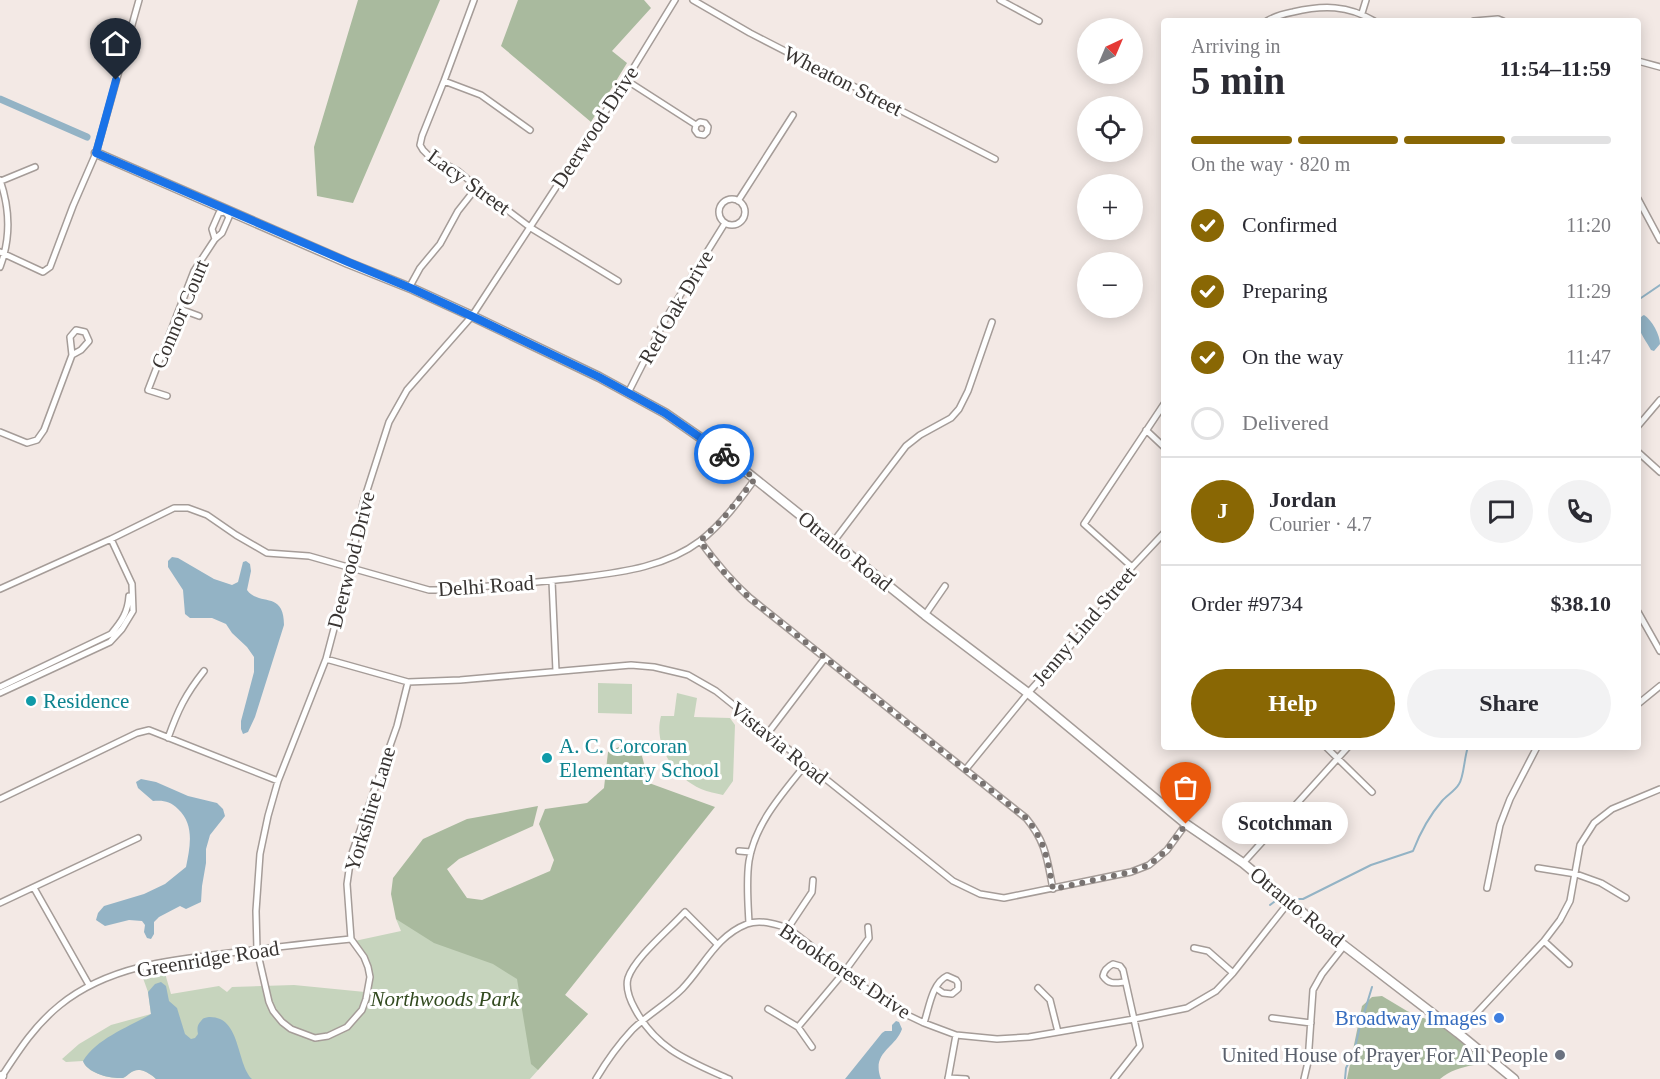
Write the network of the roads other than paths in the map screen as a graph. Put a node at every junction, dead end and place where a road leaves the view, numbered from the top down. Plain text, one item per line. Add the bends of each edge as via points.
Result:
1 (139, 0) edge
2 (474, 0) edge
3 (675, 0) edge
4 (693, 0) edge
5 (1000, 0) edge
6 (1366, 0) edge
7 (1362, 13) junction
8 (1272, 18) edge
9 (1370, 18) edge
10 (1039, 21) dead end
11 (1641, 62) edge
12 (1660, 67) edge
13 (626, 80) junction
14 (444, 81) junction
15 (793, 115) dead end
16 (696, 125) dead end
17 (530, 130) dead end
18 (96, 153) junction
19 (995, 159) dead end
20 (34, 167) dead end
21 (0, 180) edge
22 (477, 187) junction
23 (738, 201) junction
24 (1641, 205) edge
25 (226, 210) junction
26 (725, 223) junction
27 (531, 228) junction
28 (215, 239) junction
29 (1660, 240) edge
30 (2, 253) edge
31 (0, 267) edge
32 (618, 281) dead end
33 (409, 288) junction
34 (180, 309) junction
35 (199, 316) dead end
36 (472, 316) junction
37 (992, 322) dead end
38 (72, 355) junction
39 (628, 393) junction
40 (167, 396) dead end
41 (1660, 400) edge
42 (1161, 408) edge
43 (1641, 422) edge
44 (1146, 430) junction
45 (0, 432) edge
46 (1161, 444) edge
47 (1641, 455) edge
48 (1660, 472) edge
49 (755, 479) junction
50 (1161, 536) edge
51 (110, 539) junction
52 (700, 541) junction
53 (834, 541) junction
54 (1132, 567) junction
55 (350, 568) junction
56 (552, 581) junction
57 (945, 586) dead end
58 (0, 589) edge
59 (925, 615) junction
60 (1641, 617) edge
61 (1660, 651) edge
62 (825, 658) junction
63 (326, 659) junction
64 (204, 671) dead end
65 (556, 671) junction
66 (408, 682) junction
67 (1660, 686) edge
68 (0, 687) edge
69 (0, 693) edge
70 (1028, 693) junction
71 (1641, 702) edge
72 (768, 733) junction
73 (168, 738) junction
74 (1329, 750) edge
75 (1345, 750) edge
76 (1535, 750) edge
77 (1338, 758) junction
78 (806, 764) junction
79 (966, 769) junction
80 (278, 781) junction
81 (1660, 789) edge
82 (1372, 792) dead end
83 (0, 799) edge
84 (1186, 824) junction
85 (138, 838) dead end
86 (739, 851) dead end
87 (751, 852) junction
88 (1243, 863) junction
89 (1538, 868) dead end
90 (1576, 874) junction
91 (813, 880) dead end
92 (34, 888) junction
93 (1487, 888) dead end
94 (1053, 889) junction
95 (1626, 898) dead end
96 (1289, 902) junction
97 (0, 903) edge
98 (749, 923) junction
99 (868, 927) dead end
100 (788, 928) junction
101 (351, 939) junction
102 (1544, 941) junction
103 (717, 944) junction
104 (1344, 946) junction
105 (1194, 948) dead end
106 (257, 950) junction
107 (1569, 964) dead end
108 (845, 971) junction
109 (1233, 973) junction
110 (1125, 982) junction
111 (89, 985) junction
112 (936, 988) dead end
113 (1038, 988) dead end
114 (768, 1009) dead end
115 (1272, 1018) dead end
116 (1134, 1019) junction
117 (642, 1022) junction
118 (924, 1023) junction
119 (1311, 1023) junction
120 (798, 1028) junction
121 (1058, 1032) junction
122 (1458, 1033) junction
123 (957, 1035) junction
124 (812, 1047) dead end
125 (3, 1077) edge
126 (948, 1078) edge
127 (597, 1079) edge
128 (729, 1079) edge
129 (966, 1079) edge
130 (1114, 1079) edge
131 (1304, 1079) edge
132 (1514, 1079) edge

1 - 18 street
2 - 14 street, Lacy Street
3 - 13 street, Deerwood Drive
4 - 19 street, Wheaton Street
5 - 10 street
6 - 7 street
7 - 8 street via 1314,7
7 - 9 street
11 - 12 street
13 - 16 street
13 - 27 street, Deerwood Drive
14 - 17 street via 481,95
14 - 22 street, Lacy Street via 420,145 428,155 458,171
15 - 23 street, Red Oak Drive
18 - 25 street, Otranto Road
18 - 30 street via 50,267 43,272
20 - 21 street
21 - 30 street via 9,228
22 - 27 street, Lacy Street
22 - 33 street
23 - 26 street, Red Oak Drive via 726,201 720,207
23 - 26 street, Red Oak Drive via 744,207 743,219 733,225
24 - 29 street
25 - 28 street, Connor Court via 229,217
25 - 28 street, Connor Court via 219,213 213,229
25 - 33 street, Otranto Road
26 - 39 street, Red Oak Drive via 666,318
27 - 32 street, Lacy Street
27 - 36 street, Deerwood Drive
28 - 34 street, Connor Court via 194,271
30 - 31 street
33 - 36 street, Otranto Road
34 - 35 street
34 - 40 street, Connor Court via 147,390
36 - 39 street, Otranto Road
36 - 55 street, Deerwood Drive via 407,390 389,423 363,503
37 - 53 street via 959,409 906,446
38 - 38 street via 89,341 86,332 76,330 70,337
38 - 45 street via 37,440 27,443
39 - 49 street, Otranto Road via 703,438
41 - 43 street
42 - 44 street
44 - 46 street
44 - 54 street via 1084,524
47 - 48 street
49 - 52 street, Delhi Road
49 - 53 street, Otranto Road
50 - 54 street, Jenny Lind Street
51 - 55 street, Delhi Road via 174,508 188,508 207,515 267,553 309,556
51 - 58 street, Delhi Road
51 - 68 street via 130,588 123,620 111,634
51 - 69 street via 132,584 133,611 122,629 110,642
52 - 56 street, Delhi Road via 674,557 627,571
52 - 62 street via 732,582
53 - 59 street, Otranto Road
54 - 70 street, Jenny Lind Street via 1098,615
55 - 56 street, Delhi Road via 429,590
55 - 63 street, Deerwood Drive
56 - 65 street
57 - 59 street
59 - 70 street, Otranto Road
60 - 61 street
62 - 72 street
62 - 79 street
63 - 66 street, Vistavia Road
63 - 80 street, Deerwood Drive
64 - 73 street via 178,709
65 - 66 street, Vistavia Road
65 - 72 street, Vistavia Road via 631,665 688,675 716,691
66 - 101 street, Yorkshire Lane via 397,726 351,856 347,884
67 - 71 street
70 - 79 street, Jenny Lind Street
70 - 84 street, Otranto Road
72 - 78 street, Vistavia Road
73 - 80 street
73 - 83 street via 149,730 137,733
74 - 77 street
75 - 77 street
76 - 93 street via 1500,825
77 - 82 street
77 - 88 street
78 - 87 street via 761,825
78 - 94 street, Vistavia Road via 953,881 980,894 1004,898
79 - 94 street via 1036,830
80 - 106 street, Deerwood Drive via 260,854
81 - 90 street via 1612,808 1594,823 1580,845
84 - 88 street, Otranto Road
84 - 94 street, Vistavia Road via 1167,850 1149,865
85 - 92 street
86 - 87 street
87 - 98 street
88 - 96 street, Otranto Road
89 - 90 street
90 - 95 street
90 - 102 street via 1570,901
91 - 100 street via 812,892
92 - 97 street
92 - 111 street
96 - 104 street, Otranto Road
96 - 109 street, Brookforest Drive
98 - 100 street, Brookforest Drive via 770,922
98 - 103 street, Brookforest Drive
99 - 108 street via 869,938
100 - 108 street, Brookforest Drive
101 - 106 street, Greenridge Road
101 - 106 street, Deerwood Drive via 369,967 362,1010 347,1027 315,1038 291,1029 273,1011
102 - 107 street
102 - 122 street
103 - 117 street, Brookforest Drive via 668,1003
103 - 117 street via 685,912 638,962 628,979 628,998
104 - 119 street via 1313,990
104 - 122 street, Otranto Road
105 - 109 street via 1208,951
106 - 111 street, Greenridge Road via 139,966
108 - 118 street, Brookforest Drive via 877,997
108 - 120 street
109 - 116 street, Brookforest Drive via 1216,991 1187,1008
110 - 110 street via 1120,966 1113,964 1104,971 1106,981
110 - 116 street
111 - 125 street, Greenridge Road via 60,1005 30,1035
112 - 118 street
113 - 121 street via 1050,1000
114 - 120 street
115 - 119 street
116 - 121 street, Brookforest Drive
116 - 130 street via 1140,1046
117 - 127 street, Brookforest Drive via 604,1065
117 - 128 street via 677,1055
118 - 123 street, Brookforest Drive
119 - 131 street
120 - 124 street
121 - 123 street, Brookforest Drive via 997,1039
122 - 132 street, Otranto Road
123 - 126 street
126 - 129 street

